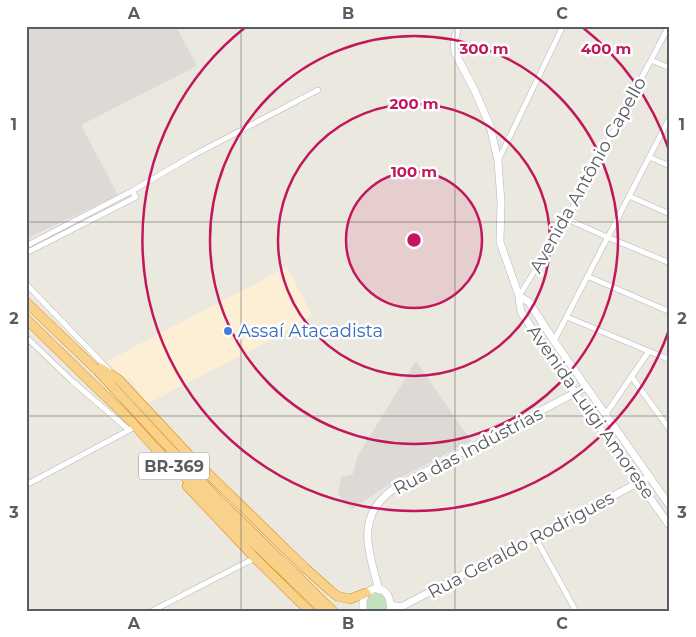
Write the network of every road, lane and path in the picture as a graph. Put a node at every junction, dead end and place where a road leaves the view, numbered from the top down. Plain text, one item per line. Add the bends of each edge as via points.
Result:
1 (458, 26) edge
2 (563, 26) edge
3 (669, 26) edge
4 (651, 60) junction
5 (670, 68) edge
6 (318, 90) dead end
7 (669, 118) edge
8 (649, 157) junction
9 (498, 161) junction
10 (670, 166) edge
11 (132, 191) junction
12 (629, 196) junction
13 (670, 214) edge
14 (568, 219) junction
15 (607, 237) junction
16 (26, 246) edge
17 (26, 253) edge
18 (670, 263) edge
19 (587, 276) junction
20 (26, 284) edge
21 (519, 296) junction
22 (26, 302) edge
23 (670, 312) edge
24 (567, 317) junction
25 (26, 319) edge
26 (26, 337) edge
27 (554, 341) junction
28 (649, 351) junction
29 (85, 359) junction
30 (670, 360) edge
31 (631, 376) junction
32 (118, 379) junction
33 (586, 387) junction
34 (575, 393) junction
35 (605, 415) junction
36 (133, 429) junction
37 (670, 430) edge
38 (155, 448) junction
39 (189, 456) junction
40 (650, 477) junction
41 (639, 482) junction
42 (26, 485) edge
43 (218, 499) junction
44 (670, 506) edge
45 (670, 526) edge
46 (536, 537) junction
47 (255, 558) junction
48 (379, 590) junction
49 (366, 593) junction
50 (391, 608) edge
51 (152, 611) edge
52 (309, 611) edge
53 (324, 611) edge
54 (333, 611) edge
55 (363, 611) edge
56 (398, 611) edge
57 (576, 611) edge

1 - 9 street, Avenida Luigi Amorese via 455,52 490,126
2 - 9 street
3 - 4 street, Avenida Antônio Capello
4 - 5 street
4 - 14 street, Avenida Antônio Capello
6 - 11 street
7 - 8 street
8 - 10 street
8 - 12 street
9 - 21 street, Avenida Luigi Amorese via 500,242
11 - 16 street
11 - 17 street via 136,197
12 - 13 street
12 - 15 street
14 - 15 street
14 - 21 street, Avenida Antônio Capello
15 - 18 street
15 - 19 street
19 - 23 street
19 - 24 street
20 - 32 street
21 - 27 street, Avenida Luigi Amorese via 529,302
21 - 34 street, Avenida Luigi Amorese via 521,312
22 - 29 highway, BR-369
24 - 27 street
24 - 28 street
25 - 36 highway, BR-369 via 82,372
26 - 36 street via 72,381
27 - 33 street, Avenida Luigi Amorese
28 - 30 street
28 - 31 street
29 - 32 highway
29 - 43 highway, BR-369
31 - 35 street
31 - 37 street
32 - 39 highway
33 - 34 street, Rua das Indústrias
33 - 35 street, Avenida Luigi Amorese
34 - 41 street, Avenida Luigi Amorese
34 - 48 street, Rua das Indústrias via 396,487 383,497 372,515 367,536
35 - 40 street, Avenida Luigi Amorese
36 - 38 highway, BR-369
36 - 42 street
38 - 47 highway via 175,474
38 - 53 highway, BR-369
39 - 43 highway
39 - 49 highway via 331,592 350,599
40 - 41 street, Rua Geraldo Rodrigues
40 - 44 street, Avenida Luigi Amorese
41 - 45 street, Avenida Luigi Amorese
41 - 46 street, Rua Geraldo Rodrigues
43 - 54 highway, BR-369
46 - 50 street, Rua Geraldo Rodrigues via 401,607
46 - 57 street
47 - 51 street
47 - 52 highway
48 - 49 street
48 - 50 street via 389,596
49 - 55 street
50 - 56 street

